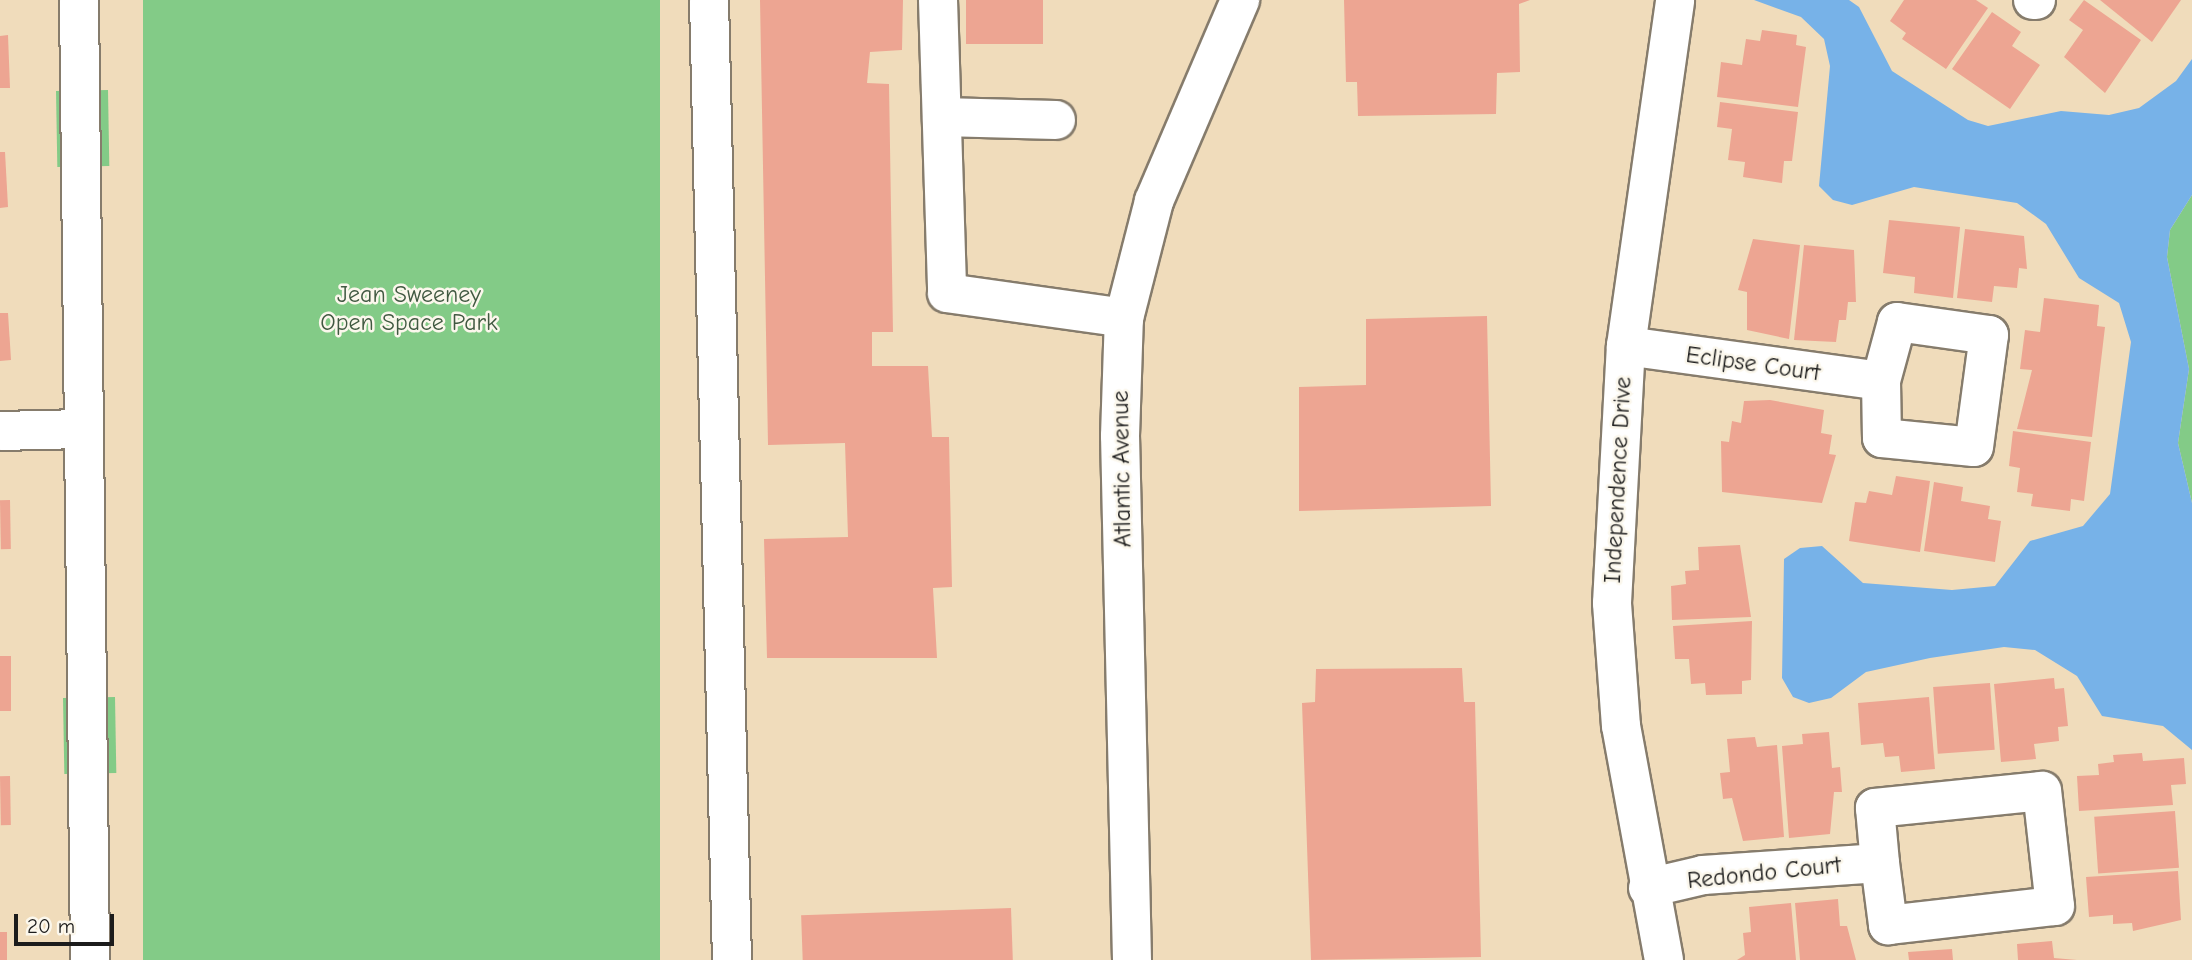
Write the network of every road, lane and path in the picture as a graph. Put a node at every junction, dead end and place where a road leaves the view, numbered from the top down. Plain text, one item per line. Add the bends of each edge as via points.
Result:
1 (79, 0) edge
2 (709, 0) edge
3 (938, 0) edge
4 (1240, 0) edge
5 (1675, 0) edge
6 (942, 117) junction
7 (1056, 120) dead end
8 (1124, 318) junction
9 (1626, 346) junction
10 (1881, 381) dead end
11 (82, 429) junction
12 (0, 431) edge
13 (1880, 863) junction
14 (1648, 888) junction
15 (90, 960) edge
16 (732, 960) edge
17 (1132, 960) edge
18 (1664, 960) edge

1 - 11 street
2 - 16 street
3 - 6 street
4 - 8 street, Atlantic Avenue via 1154,201
5 - 9 street, Independence Drive
6 - 7 street
6 - 8 street via 947,293
8 - 17 street, Atlantic Avenue via 1120,436
9 - 10 street, Eclipse Court
9 - 14 street, Independence Drive via 1612,603 1621,726
11 - 12 street
11 - 15 street
13 - 13 street via 1888,925 2055,906 2042,791 1875,808
13 - 14 street, Redondo Court via 1703,876
14 - 18 street, Independence Drive

